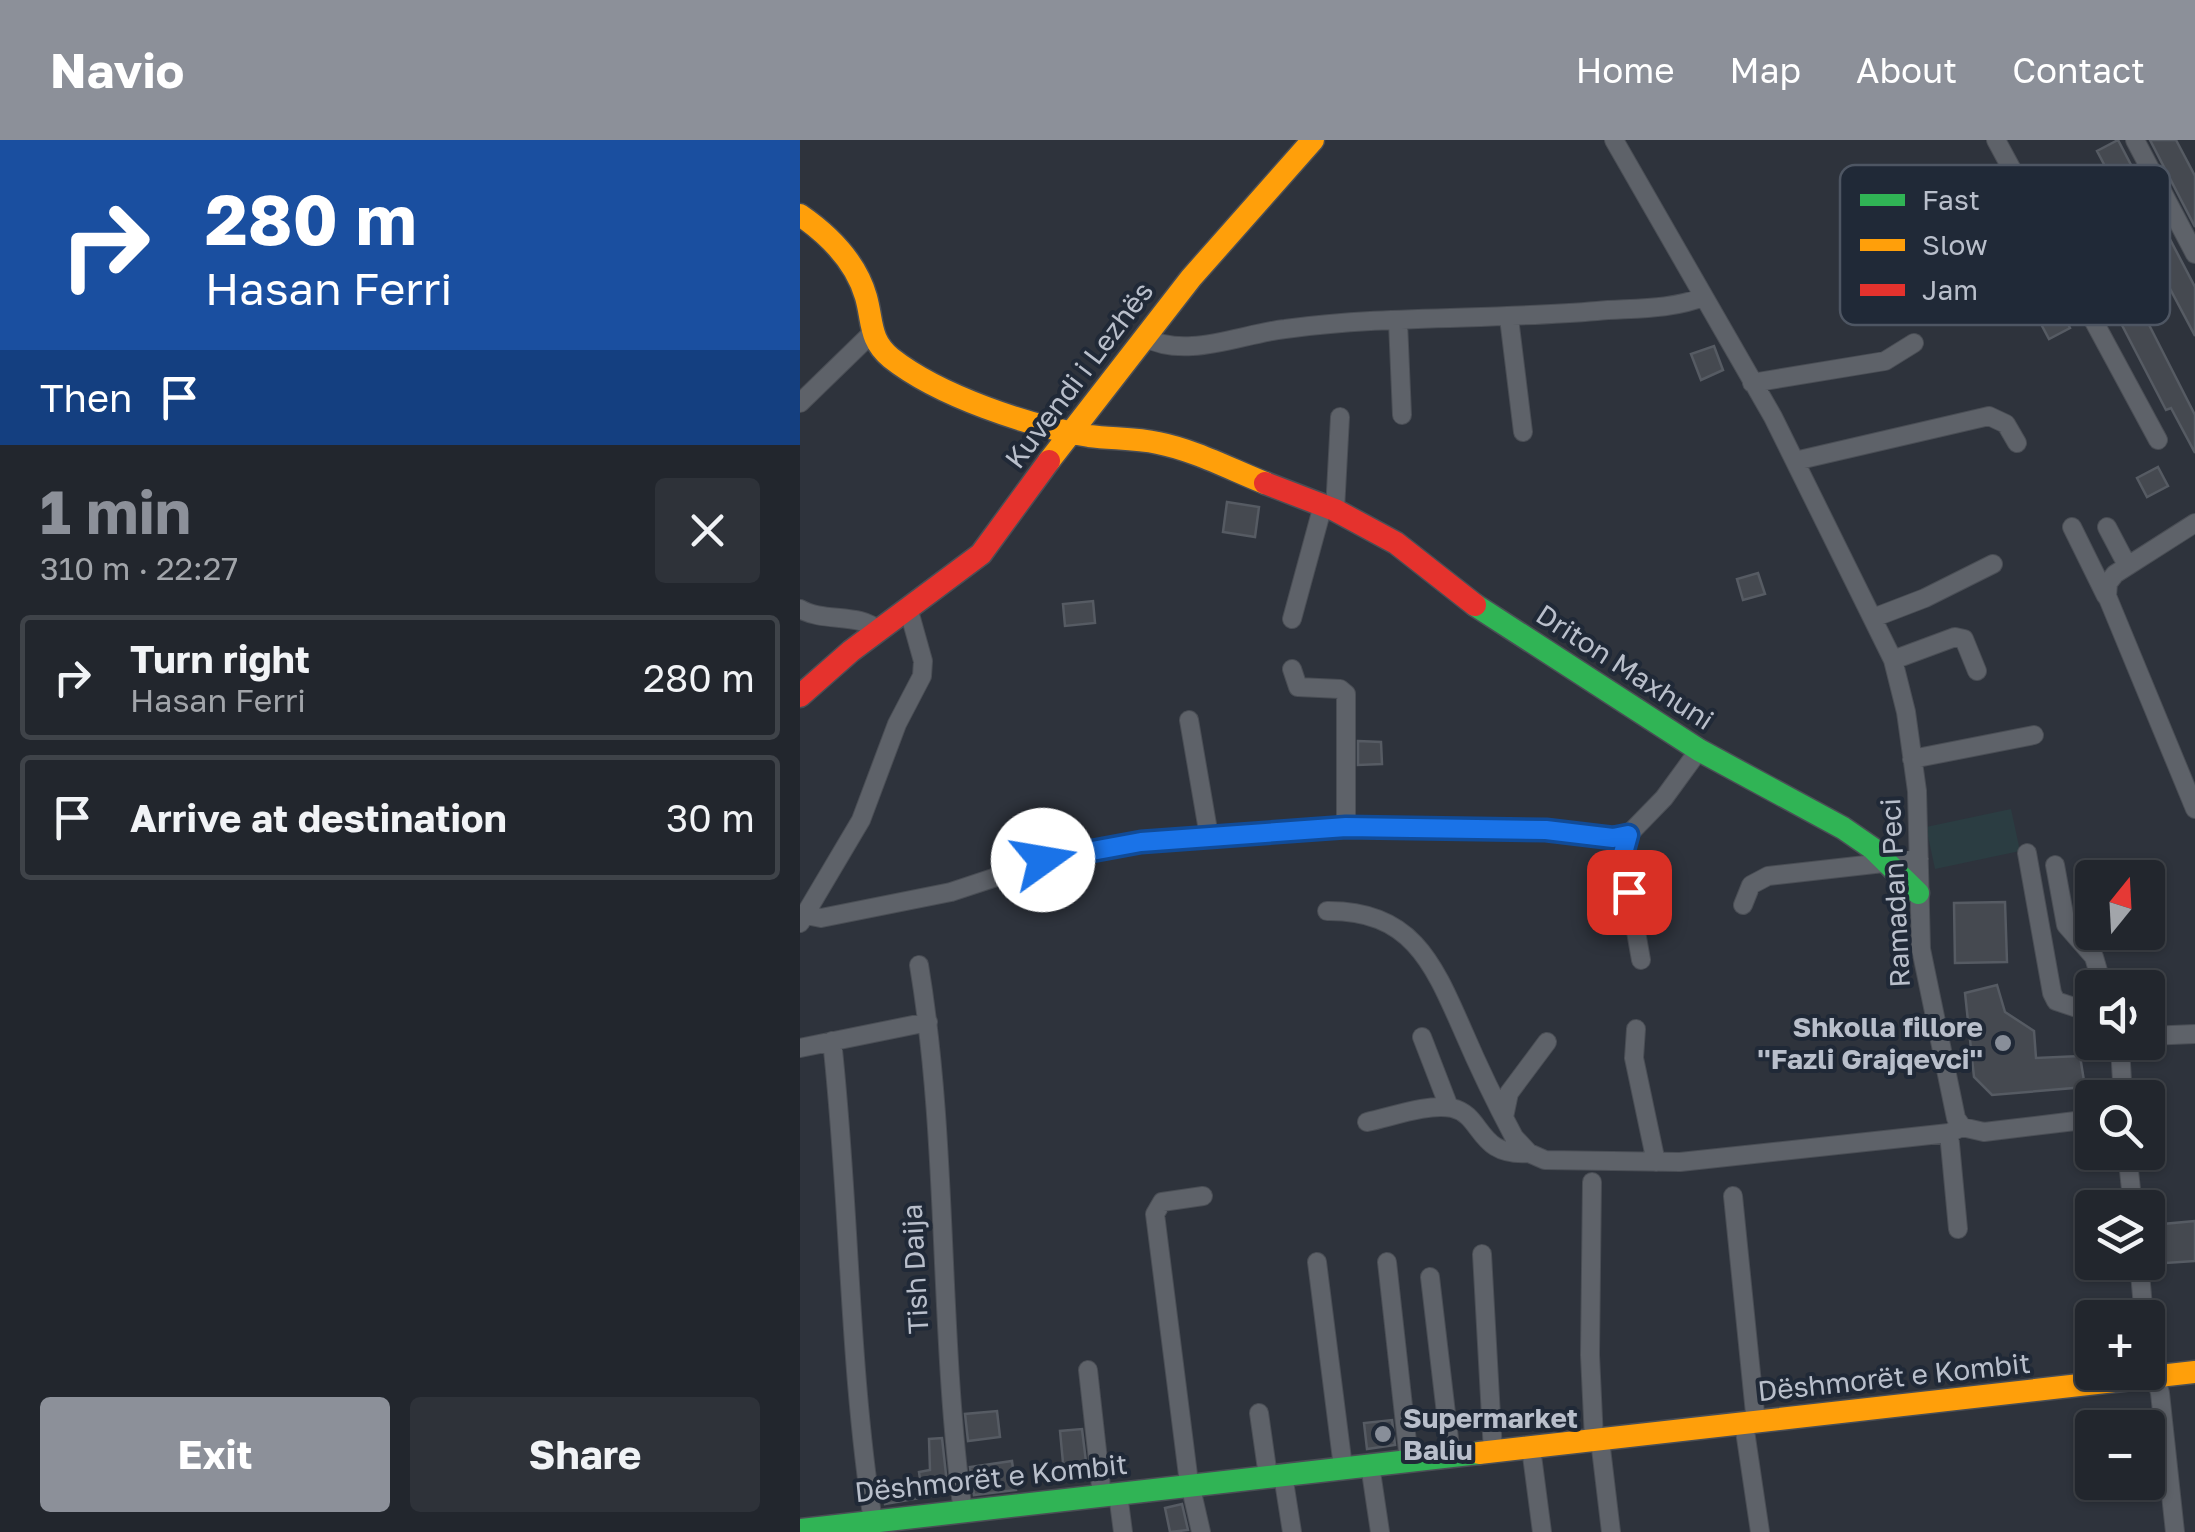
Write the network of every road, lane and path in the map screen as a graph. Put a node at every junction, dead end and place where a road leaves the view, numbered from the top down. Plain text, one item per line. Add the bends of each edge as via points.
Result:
1 (1313, 140) edge
2 (1614, 140) edge
3 (1996, 140) edge
4 (2135, 140) edge
5 (2010, 165) edge
6 (2148, 165) edge
7 (2170, 206) edge
8 (800, 215) edge
9 (2195, 254) edge
10 (1702, 297) junction
11 (1509, 318) junction
12 (1398, 322) junction
13 (2096, 325) edge
14 (871, 334) junction
15 (1144, 336) junction
16 (1914, 343) dead end
17 (1752, 383) junction
18 (800, 404) edge
19 (1402, 415) dead end
20 (1340, 418) dead end
21 (1070, 432) junction
22 (1523, 432) dead end
23 (2158, 440) dead end
24 (2016, 444) dead end
25 (1795, 462) junction
26 (1329, 507) junction
27 (2195, 524) edge
28 (2072, 527) dead end
29 (2107, 527) dead end
30 (1992, 564) dead end
31 (2127, 565) junction
32 (2106, 596) junction
33 (800, 609) edge
34 (910, 610) junction
35 (1873, 618) junction
36 (1292, 619) dead end
37 (880, 631) junction
38 (1892, 660) junction
39 (1292, 669) dead end
40 (1976, 671) dead end
41 (800, 696) edge
42 (1190, 720) dead end
43 (2034, 734) dead end
44 (1699, 750) junction
45 (1912, 759) junction
46 (2195, 809) edge
47 (1346, 827) junction
48 (1628, 835) junction
49 (1209, 836) junction
50 (2027, 852) dead end
51 (1918, 859) junction
52 (1890, 864) junction
53 (2055, 865) dead end
54 (1918, 893) junction
55 (1743, 905) dead end
56 (1327, 911) dead end
57 (803, 920) edge
58 (1642, 960) dead end
59 (919, 965) dead end
60 (2098, 970) edge
61 (2075, 1008) edge
62 (928, 1022) junction
63 (1636, 1029) dead end
64 (2195, 1034) edge
65 (2165, 1035) edge
66 (1422, 1037) dead end
67 (832, 1041) junction
68 (1548, 1042) dead end
69 (800, 1048) edge
70 (1449, 1107) junction
71 (1504, 1118) junction
72 (2075, 1121) edge
73 (1367, 1122) dead end
74 (1956, 1130) junction
75 (1528, 1153) junction
76 (1656, 1162) junction
77 (1592, 1182) dead end
78 (1203, 1196) dead end
79 (1734, 1196) dead end
80 (1958, 1229) dead end
81 (1482, 1254) dead end
82 (1316, 1262) dead end
83 (1387, 1262) dead end
84 (1430, 1277) dead end
85 (1088, 1370) dead end
86 (2195, 1372) edge
87 (2165, 1377) edge
88 (2075, 1387) edge
89 (2157, 1390) edge
90 (1259, 1412) dead end
91 (1750, 1424) junction
92 (1597, 1440) junction
93 (1531, 1448) junction
94 (1493, 1452) junction
95 (1451, 1456) junction
96 (1409, 1460) junction
97 (1370, 1465) junction
98 (1344, 1467) junction
99 (1276, 1476) junction
100 (1190, 1486) junction
101 (1110, 1495) junction
102 (963, 1512) junction
103 (873, 1521) junction
104 (831, 1529) edge
105 (800, 1530) edge
106 (1122, 1532) edge
107 (1201, 1532) edge
108 (1292, 1532) edge
109 (1380, 1532) edge
110 (1542, 1532) edge
111 (1611, 1532) edge
112 (1760, 1532) edge
113 (2175, 1532) edge

1 - 15 street, Kuvendi i Lezhës
2 - 10 street, Ramadan Peci
3 - 5 street
4 - 6 street
7 - 9 street
8 - 14 street via 852,268
10 - 11 street
10 - 17 street, Ramadan Peci
11 - 12 street
11 - 22 street
12 - 15 street via 1277,330 1185,347
12 - 19 street
13 - 23 street
14 - 18 street
14 - 21 street, Driton Maxhuni via 884,353 922,380
15 - 21 street, Kuvendi i Lezhës
16 - 17 street via 1885,361
17 - 25 street, Ramadan Peci
20 - 26 street
21 - 26 street, Driton Maxhuni via 1168,444
21 - 34 street, Kuvendi i Lezhës via 980,554
24 - 25 street via 2006,424 1988,416
25 - 35 street, Ramadan Peci
26 - 36 street
26 - 44 street, Driton Maxhuni via 1396,543 1430,575
27 - 31 street
28 - 32 street
29 - 31 street
30 - 35 street
31 - 32 street via 2108,583
32 - 46 street
33 - 37 street via 870,623
34 - 37 street, Kuvendi i Lezhës
34 - 57 street via 922,676 862,820
35 - 38 street, Ramadan Peci
37 - 41 street, Kuvendi i Lezhës
38 - 40 street via 1964,638
38 - 45 street, Ramadan Peci
39 - 47 street via 1298,686 1346,694
42 - 49 street
43 - 45 street, Ramadan Peci
44 - 48 street
44 - 52 street, Driton Maxhuni via 1843,828
45 - 51 street, Ramadan Peci
47 - 48 street
47 - 49 street
48 - 58 street via 1622,857
49 - 57 street via 1072,852 951,892
50 - 61 street via 2052,993 2056,1002
51 - 52 street
51 - 54 street, Ramadan Peci
52 - 54 street, Driton Maxhuni
52 - 55 street via 1768,876 1751,885
53 - 60 street via 2066,925
54 - 74 street, Ramadan Peci via 1921,949
56 - 71 street via 1380,919 1415,942 1448,994
59 - 62 street, Tish Daija
62 - 67 street
62 - 102 street, Tish Daija
63 - 76 street via 1634,1058
64 - 65 street
66 - 70 street
67 - 69 street
67 - 103 street via 855,1378
68 - 71 street via 1509,1093
70 - 73 street
70 - 75 street via 1468,1117 1494,1147
71 - 75 street
72 - 74 street
74 - 76 street
74 - 80 street, Ramadan Peci
75 - 76 street via 1564,1163
77 - 92 street via 1590,1355
78 - 100 street via 1155,1209
79 - 91 street
81 - 94 street
82 - 98 street
83 - 96 street
84 - 95 street
85 - 101 street
86 - 87 street, Dëshmorët e Kombit
88 - 91 street, Dëshmorët e Kombit
89 - 113 street
90 - 99 street
91 - 92 street, Dëshmorët e Kombit
91 - 112 street
92 - 93 street, Dëshmorët e Kombit
92 - 111 street
93 - 94 street, Dëshmorët e Kombit
93 - 110 street
94 - 95 street, Dëshmorët e Kombit
95 - 96 street, Dëshmorët e Kombit
96 - 97 street, Dëshmorët e Kombit
97 - 98 street, Dëshmorët e Kombit
97 - 109 street
98 - 99 street, Dëshmorët e Kombit
99 - 100 street, Dëshmorët e Kombit
99 - 108 street
100 - 101 street, Dëshmorët e Kombit
100 - 107 street
101 - 102 street, Dëshmorët e Kombit
101 - 106 street
102 - 103 street, Dëshmorët e Kombit
103 - 104 street, Dëshmorët e Kombit
104 - 105 street, Dëshmorët e Kombit

